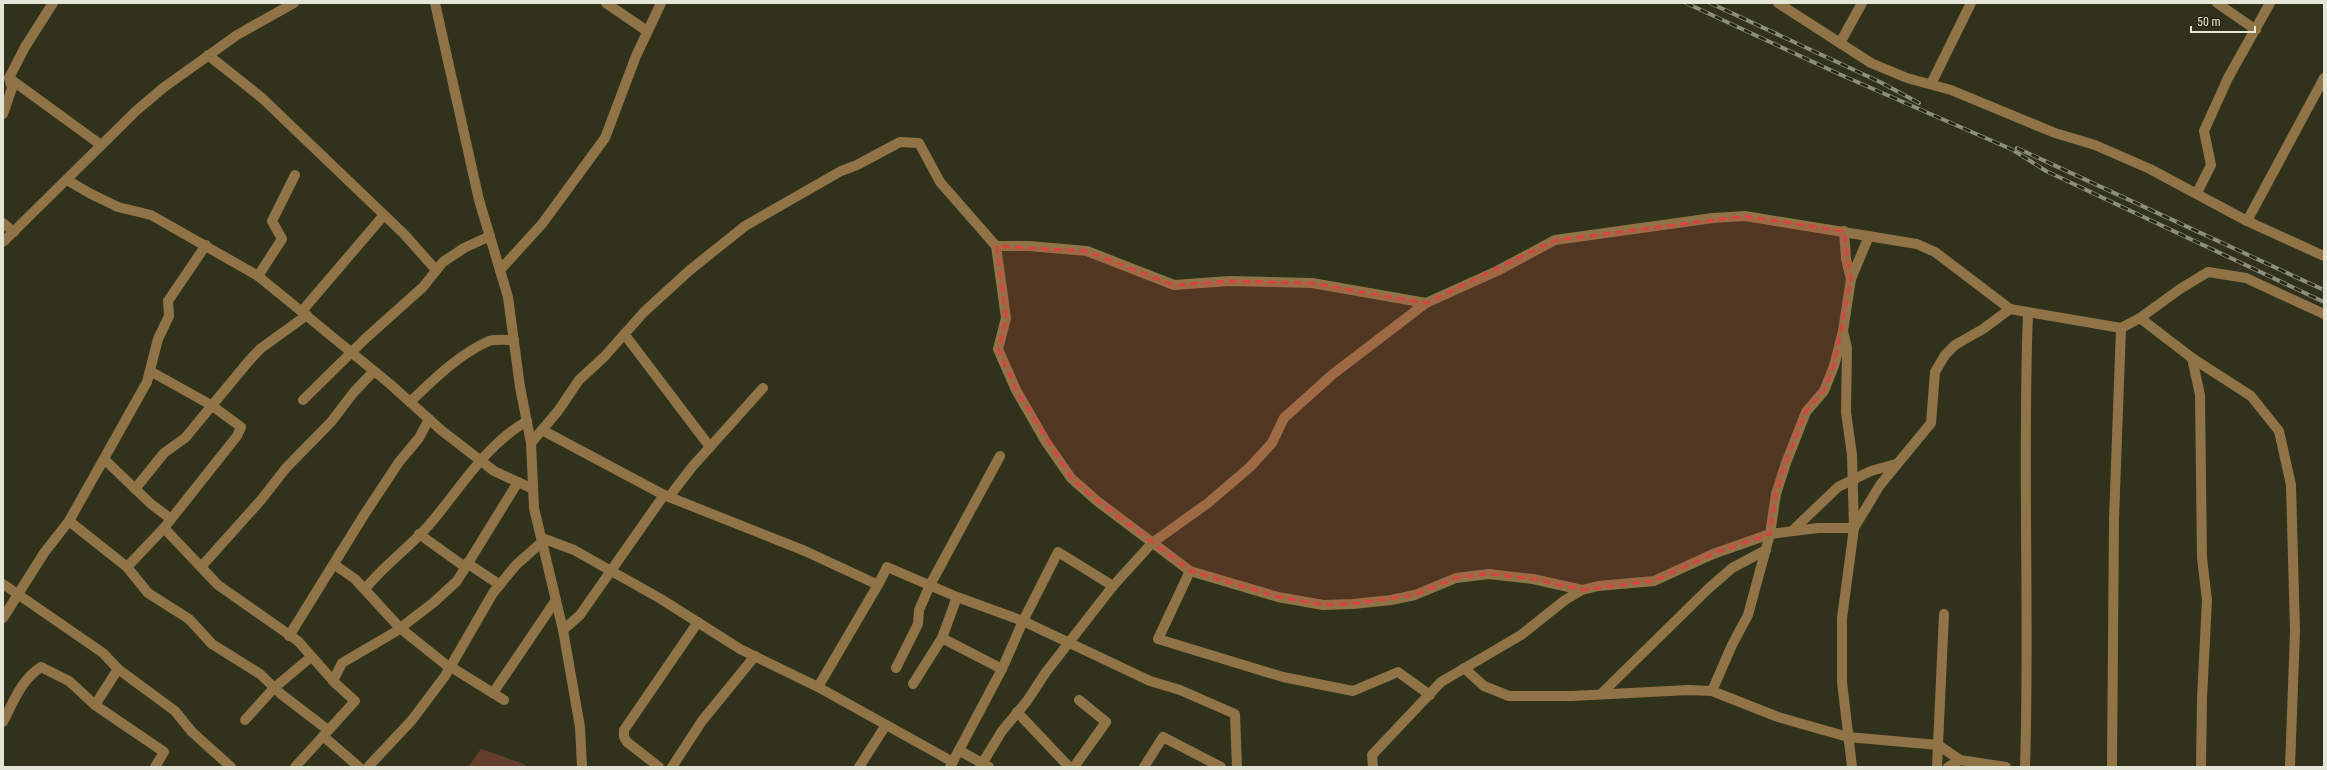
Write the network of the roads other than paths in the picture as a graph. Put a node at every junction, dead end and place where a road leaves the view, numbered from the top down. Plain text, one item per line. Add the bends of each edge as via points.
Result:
1 (53, 3) edge
2 (294, 3) edge
3 (435, 3) edge
4 (606, 3) edge
5 (661, 3) edge
6 (1778, 3) edge
7 (1862, 3) edge
8 (1971, 3) edge
9 (2217, 3) edge
10 (2270, 3) edge
11 (2256, 30) junction
12 (647, 31) junction
13 (1840, 43) junction
14 (208, 55) junction
15 (9, 78) junction
16 (2324, 78) edge
17 (1930, 84) junction
18 (3, 114) edge
19 (101, 145) junction
20 (295, 175) dead end
21 (67, 180) junction
22 (2197, 193) junction
23 (384, 215) junction
24 (2247, 221) junction
25 (3, 224) edge
26 (1844, 231) junction
27 (14, 232) junction
28 (490, 236) junction
29 (1869, 236) junction
30 (3, 242) edge
31 (206, 245) junction
32 (996, 246) junction
33 (2324, 256) edge
34 (436, 270) junction
35 (500, 270) junction
36 (258, 276) junction
37 (1851, 278) junction
38 (1426, 303) junction
39 (2010, 309) junction
40 (304, 313) junction
41 (2028, 313) junction
42 (2324, 314) edge
43 (2140, 318) junction
44 (2120, 328) junction
45 (1843, 331) junction
46 (625, 335) junction
47 (514, 340) junction
48 (353, 353) junction
49 (2192, 358) junction
50 (150, 371) junction
51 (374, 371) junction
52 (763, 388) dead end
53 (303, 400) dead end
54 (410, 402) junction
55 (211, 405) junction
56 (429, 419) junction
57 (527, 422) junction
58 (542, 430) junction
59 (531, 443) junction
60 (710, 447) junction
61 (1000, 456) dead end
62 (105, 460) junction
63 (480, 460) junction
64 (1896, 464) junction
65 (1852, 480) junction
66 (518, 482) junction
67 (136, 489) junction
68 (533, 489) junction
69 (667, 496) junction
70 (171, 519) junction
71 (69, 521) junction
72 (164, 528) junction
73 (1854, 528) junction
74 (1792, 531) junction
75 (419, 534) junction
76 (1770, 534) junction
77 (542, 539) junction
78 (1152, 542) junction
79 (1766, 550) junction
80 (335, 565) junction
81 (466, 565) junction
82 (127, 567) junction
83 (201, 567) junction
84 (611, 571) junction
85 (1190, 571) junction
86 (879, 582) junction
87 (3, 584) edge
88 (500, 584) junction
89 (930, 585) junction
90 (1113, 586) junction
91 (365, 589) junction
92 (1582, 590) junction
93 (18, 595) junction
94 (957, 597) junction
95 (556, 600) junction
96 (1944, 614) dead end
97 (3, 618) edge
98 (1023, 621) junction
99 (698, 622) junction
100 (400, 628) junction
101 (563, 630) junction
102 (289, 636) junction
103 (942, 638) junction
104 (1069, 643) junction
105 (755, 656) junction
106 (311, 657) junction
107 (450, 667) junction
108 (896, 668) dead end
109 (1464, 668) junction
110 (118, 669) junction
111 (1002, 669) junction
112 (333, 681) junction
113 (913, 684) dead end
114 (818, 687) junction
115 (274, 688) junction
116 (1712, 691) junction
117 (493, 693) junction
118 (1602, 694) junction
119 (1430, 695) junction
120 (504, 700) dead end
121 (1079, 700) dead end
122 (95, 705) junction
123 (1017, 712) junction
124 (245, 720) dead end
125 (3, 722) edge
126 (886, 725) junction
127 (325, 733) junction
128 (1848, 737) junction
129 (1938, 745) junction
130 (960, 751) junction
131 (1960, 760) junction
132 (952, 764) edge
133 (984, 766) edge
134 (155, 767) edge
135 (231, 767) edge
136 (295, 767) edge
137 (359, 767) edge
138 (368, 767) edge
139 (582, 767) edge
140 (659, 767) edge
141 (672, 767) edge
142 (859, 767) edge
143 (1068, 767) edge
144 (1074, 767) edge
145 (1144, 767) edge
146 (1221, 767) edge
147 (1237, 767) edge
148 (1373, 767) edge
149 (1852, 767) edge
150 (1937, 767) edge
151 (1948, 767) edge
152 (2006, 767) edge
153 (2025, 767) edge
154 (2112, 767) edge
155 (2201, 767) edge
156 (2290, 767) edge

1 - 15 street
2 - 14 street via 237,35
3 - 28 street via 479,200
4 - 12 street
5 - 12 street
6 - 13 street
7 - 13 street
8 - 17 street
9 - 11 street
10 - 11 street
11 - 22 street via 2228,78 2204,131 2211,166
12 - 35 street via 605,138 542,224
13 - 17 street via 1871,63 1907,78
14 - 19 street via 163,88
14 - 23 street via 262,98
15 - 18 street via 12,88
15 - 19 street
16 - 24 street
17 - 22 street via 2055,133 2095,145
19 - 21 street
20 - 36 street via 272,221 282,239
21 - 27 street
21 - 31 street via 118,207 151,215
22 - 24 street
23 - 34 street
23 - 40 street
24 - 33 street
25 - 27 street
26 - 29 street
26 - 37 street via 1846,259
26 - 38 street via 1745,216 1713,218 1555,240 1497,271
27 - 30 street
28 - 34 street via 464,248
28 - 35 street
29 - 37 street
29 - 39 street via 1917,244 1935,252
31 - 36 street
31 - 50 street via 168,301 169,316 158,339
32 - 38 street via 1029,246 1087,252 1174,285 1204,281 1312,283
32 - 46 street via 940,182 919,143 900,142 857,166 841,171 745,226 644,312
32 - 78 street via 1006,318 998,349 1016,390 1046,442 1071,478
34 - 48 street via 423,287
35 - 47 street via 508,297
36 - 40 street
37 - 45 street
38 - 78 street via 1333,374 1284,418 1272,443 1250,467 1208,503
39 - 41 street
39 - 64 street via 1955,345 1945,355 1935,372 1931,423
40 - 48 street
40 - 55 street via 260,349
41 - 44 street
41 - 153 street
42 - 43 street via 2246,278 2208,272
43 - 44 street
43 - 49 street
44 - 154 street via 2114,519
45 - 65 street via 1847,348 1846,412 1852,455
45 - 76 street via 1828,384 1806,412 1786,463 1776,494
46 - 58 street via 579,380
46 - 60 street
47 - 54 street via 491,341 475,349 440,374
47 - 57 street
48 - 51 street
48 - 53 street
49 - 155 street via 2200,395 2202,558 2207,600
49 - 156 street via 2251,396 2279,431 2291,485 2295,631
50 - 55 street
50 - 62 street via 147,382
51 - 54 street
51 - 83 street
52 - 60 street
54 - 56 street
55 - 67 street via 185,438 164,453
55 - 70 street via 241,427 237,436
56 - 63 street
56 - 80 street
57 - 59 street
57 - 63 street via 511,430
58 - 59 street
58 - 69 street
59 - 68 street
60 - 69 street
61 - 89 street
62 - 67 street
62 - 71 street
63 - 66 street via 494,471
63 - 75 street
64 - 65 street
64 - 73 street
65 - 73 street
65 - 74 street via 1838,487
66 - 68 street
66 - 81 street
67 - 70 street
68 - 77 street via 534,508
69 - 84 street via 625,548
69 - 86 street
70 - 72 street
71 - 82 street
71 - 93 street via 44,553
72 - 82 street
72 - 83 street
73 - 74 street
73 - 128 street via 1842,618 1842,682
74 - 76 street
75 - 81 street
75 - 91 street via 378,572
76 - 79 street
76 - 92 street via 1713,554 1654,581
77 - 84 street via 574,550
77 - 88 street
77 - 95 street
78 - 85 street
78 - 90 street
79 - 116 street via 1748,615
79 - 118 street via 1732,568 1708,589
80 - 91 street
80 - 102 street
81 - 88 street
81 - 100 street via 456,581 433,603
82 - 115 street via 148,593 189,619 212,644 260,674
83 - 102 street via 218,585
84 - 99 street
84 - 101 street via 580,615
85 - 92 street via 1278,597 1323,605 1391,600 1415,595 1456,578 1489,574 1533,579
85 - 119 street via 1158,639 1283,677 1353,691 1398,672
86 - 89 street via 887,566
86 - 114 street
87 - 93 street
88 - 107 street
89 - 94 street
89 - 108 street via 919,610 918,624
90 - 98 street via 1058,552
90 - 104 street
91 - 100 street
92 - 109 street via 1565,600 1521,635
93 - 97 street
93 - 110 street via 103,653
94 - 98 street
94 - 103 street
95 - 101 street
95 - 117 street
96 - 129 street
98 - 104 street
98 - 111 street
99 - 105 street
99 - 140 street via 624,730 627,742
100 - 107 street
100 - 112 street via 342,663
101 - 139 street via 580,727
102 - 106 street via 298,641
103 - 111 street
103 - 113 street
104 - 123 street
104 - 147 street via 1150,681 1180,690 1235,714
105 - 114 street
105 - 141 street via 702,721
106 - 112 street
106 - 115 street
107 - 117 street
107 - 138 street via 412,720
109 - 118 street via 1484,686 1509,696
109 - 119 street via 1441,682
110 - 122 street
110 - 135 street via 175,711 192,732
111 - 130 street
112 - 127 street via 355,700
114 - 126 street
115 - 124 street
115 - 127 street
116 - 118 street
116 - 128 street via 1778,717
117 - 120 street
119 - 148 street via 1372,755
121 - 144 street via 1106,722
122 - 125 street via 69,681 41,667 31,674 18,692
122 - 134 street via 164,752
123 - 133 street
123 - 143 street
126 - 132 street
126 - 142 street
127 - 136 street
127 - 137 street
128 - 129 street
128 - 149 street
129 - 131 street
129 - 150 street
130 - 132 street
130 - 133 street
131 - 151 street
131 - 152 street
145 - 146 street via 1163,737

